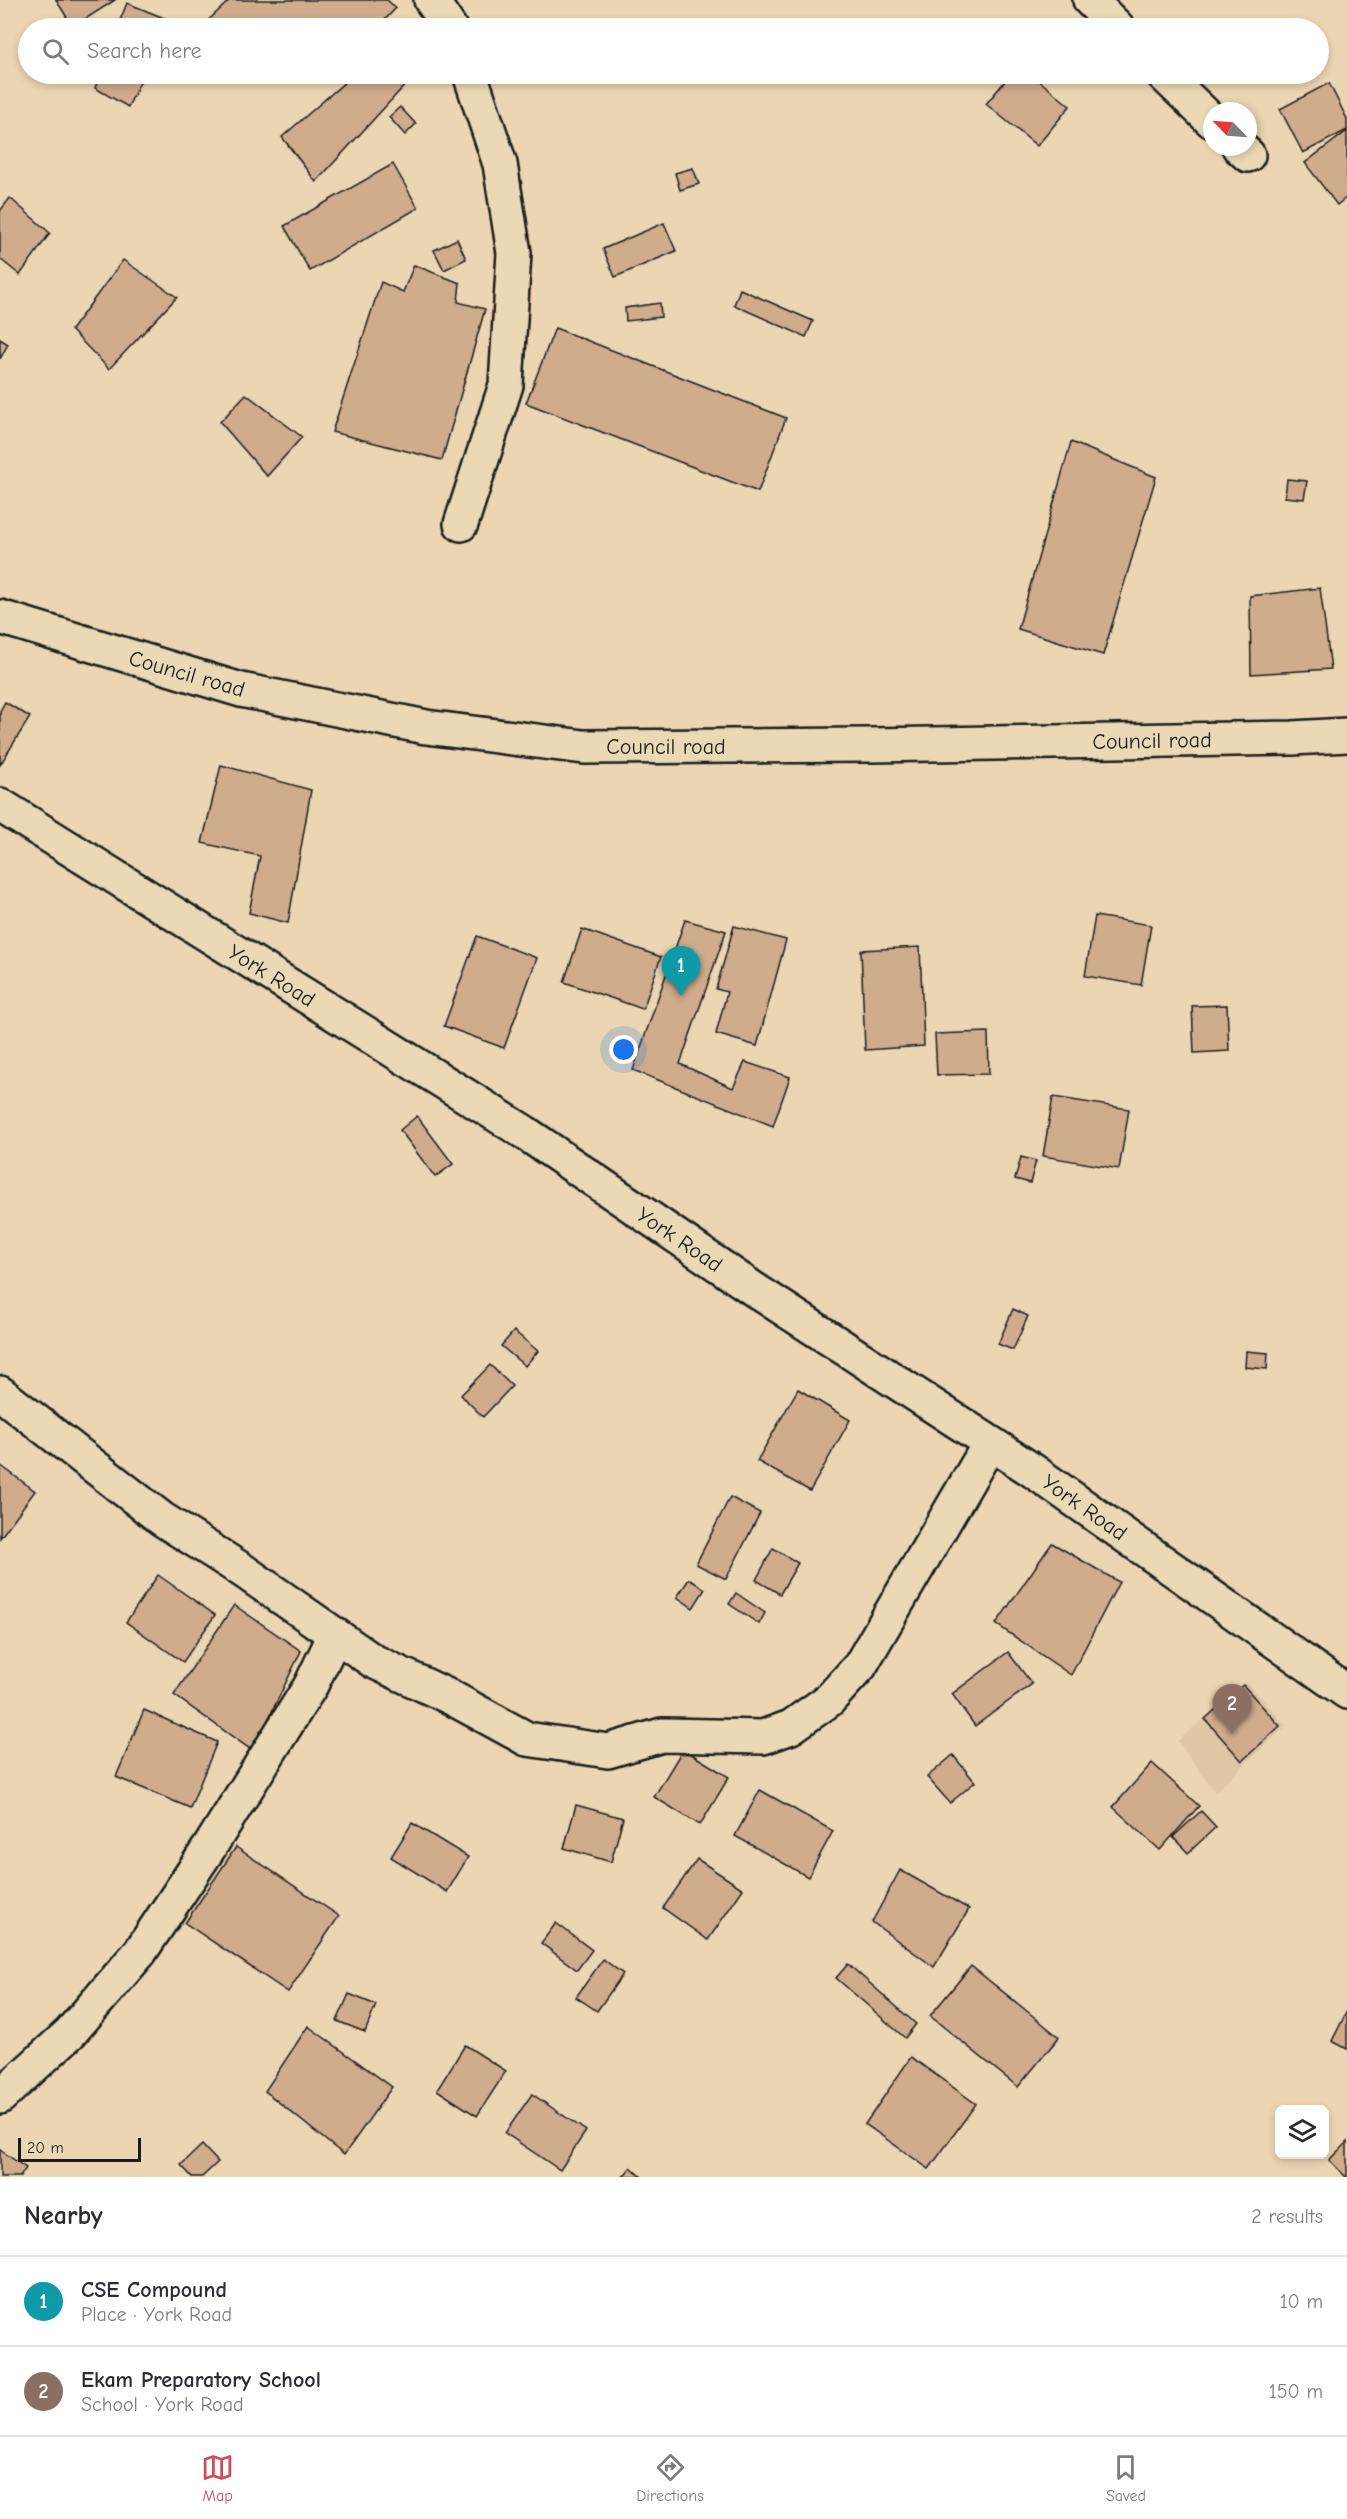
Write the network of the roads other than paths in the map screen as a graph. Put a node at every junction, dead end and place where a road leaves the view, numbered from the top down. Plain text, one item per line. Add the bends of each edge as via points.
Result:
1 (431, 0) edge
2 (1090, 0) edge
3 (443, 18) edge
4 (1108, 18) edge
5 (473, 84) edge
6 (1173, 84) edge
7 (1203, 112) edge
8 (461, 524) dead end
9 (0, 617) edge
10 (1347, 735) edge
11 (0, 805) edge
12 (0, 1393) edge
13 (990, 1443) junction
14 (335, 1635) junction
15 (1347, 1692) edge
16 (0, 2097) edge

1 - 3 street
2 - 4 street
5 - 8 street via 500,164 514,253 506,385
6 - 7 street
9 - 10 street, Council road via 241,690 426,727 584,747
11 - 13 street, York Road via 524,1132 755,1290
12 - 14 street via 162,1519
13 - 14 street via 860,1666 829,1700 791,1727 763,1737 662,1735 608,1750 526,1739 373,1661
13 - 15 street, York Road
14 - 16 street via 311,1685 140,1952 70,2033

